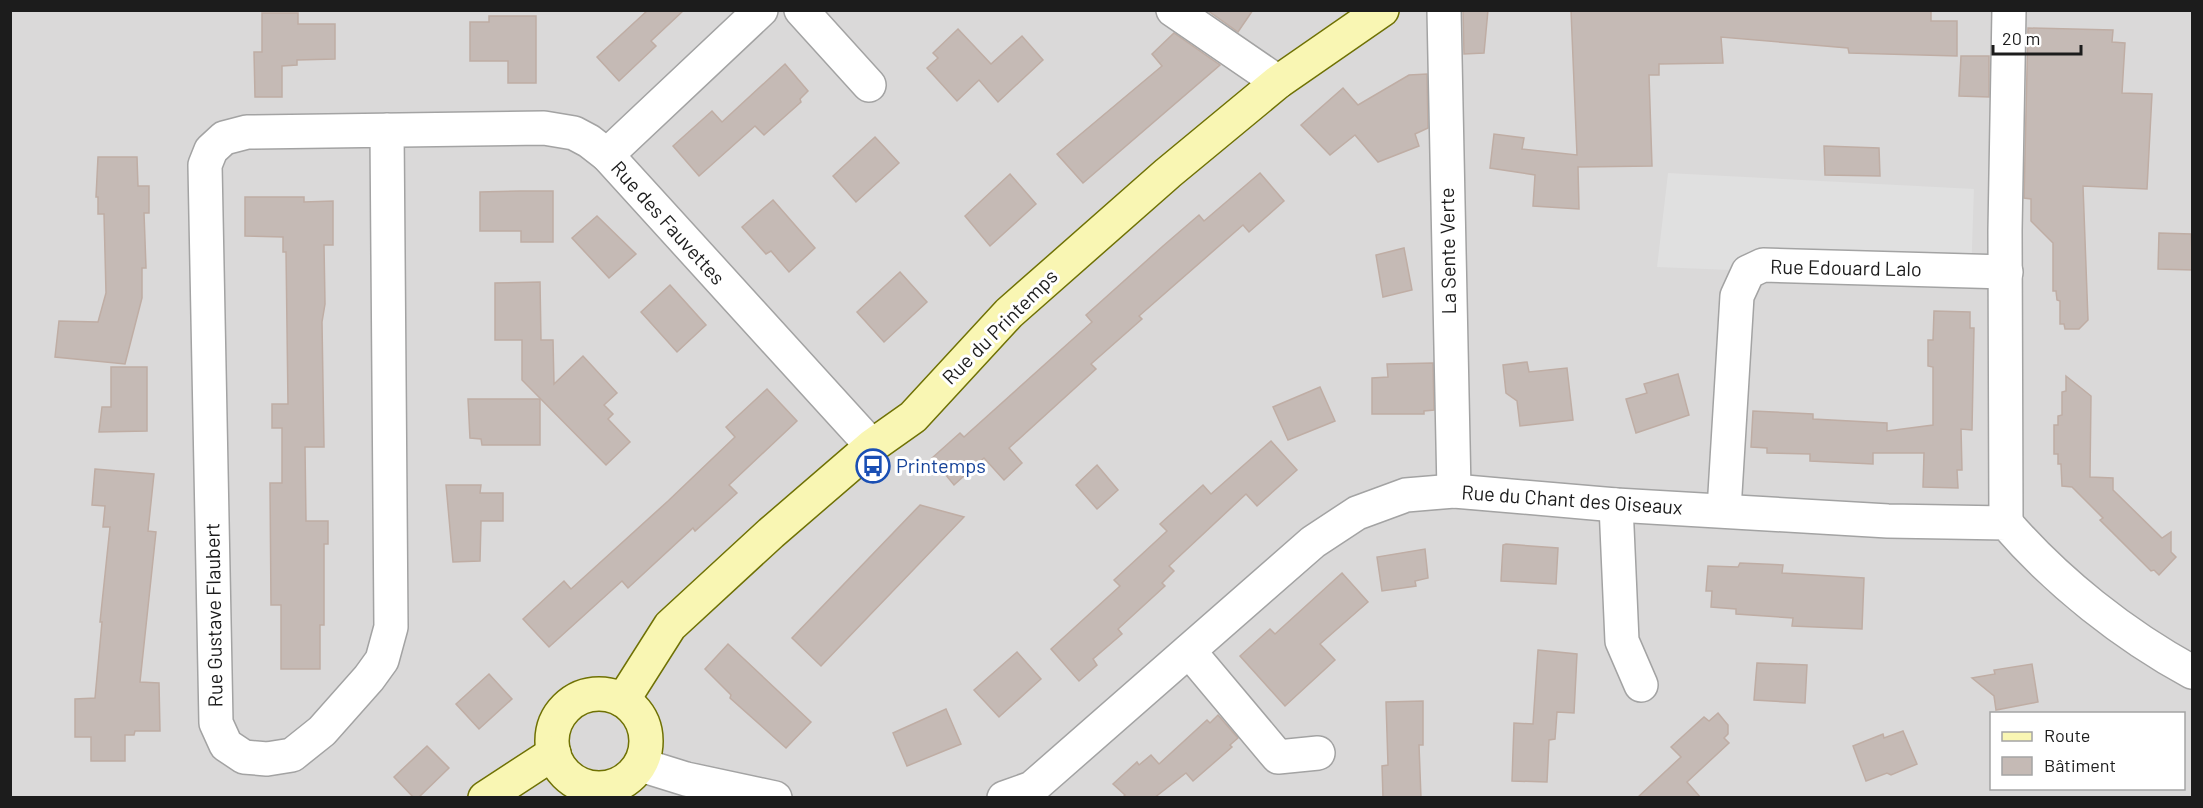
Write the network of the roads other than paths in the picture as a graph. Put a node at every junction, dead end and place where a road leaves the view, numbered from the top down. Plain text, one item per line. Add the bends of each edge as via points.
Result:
1 (761, 10) edge
2 (801, 10) edge
3 (1173, 10) edge
4 (1382, 10) edge
5 (1444, 10) edge
6 (2009, 10) edge
7 (1278, 82) junction
8 (869, 85) dead end
9 (387, 129) junction
10 (607, 156) junction
11 (2006, 272) junction
12 (872, 446) junction
13 (1454, 491) junction
14 (1616, 505) junction
15 (1724, 510) junction
16 (2006, 523) junction
17 (1189, 651) junction
18 (2193, 672) edge
19 (1641, 685) dead end
20 (623, 699) junction
21 (554, 753) junction
22 (1317, 753) dead end
23 (641, 765) junction
24 (485, 798) edge
25 (776, 798) edge
26 (1004, 798) edge

1 - 10 street, Rue des Fauvettes
2 - 8 street
3 - 7 street
4 - 7 main road, Rue du Printemps
5 - 13 street, La Sente Verte
6 - 11 street
7 - 12 main road, Rue du Printemps via 1064,263 978,344 913,417
9 - 9 street, Rue Gustave Flaubert via 391,627 382,660 322,731 292,755 244,757 226,745 216,723 205,165 211,150 233,134
9 - 10 street, Rue Gustave Flaubert via 560,130 589,141
10 - 12 street, Rue des Fauvettes
11 - 15 street, Rue Edouard Lalo via 1763,265 1748,272 1737,296
11 - 16 street
12 - 20 main road, Rue du Printemps via 670,626
13 - 14 street, Rue du Chant des Oiseaux
13 - 17 street, Rue du Chant des Oiseaux via 1406,495 1357,513 1313,542
14 - 15 street, Rue du Chant des Oiseaux
14 - 19 street via 1622,641
15 - 16 street, Rue du Chant des Oiseaux via 1888,521
16 - 18 street via 2025,546 2100,610
17 - 22 street via 1278,757
17 - 26 street, Rue du Chant des Oiseaux via 1032,788
20 - 21 main road via 587,695 571,703 558,717 552,735
20 - 23 main road via 637,712 645,729
21 - 23 main road via 571,779 593,788 612,787
21 - 24 main road
23 - 25 street

